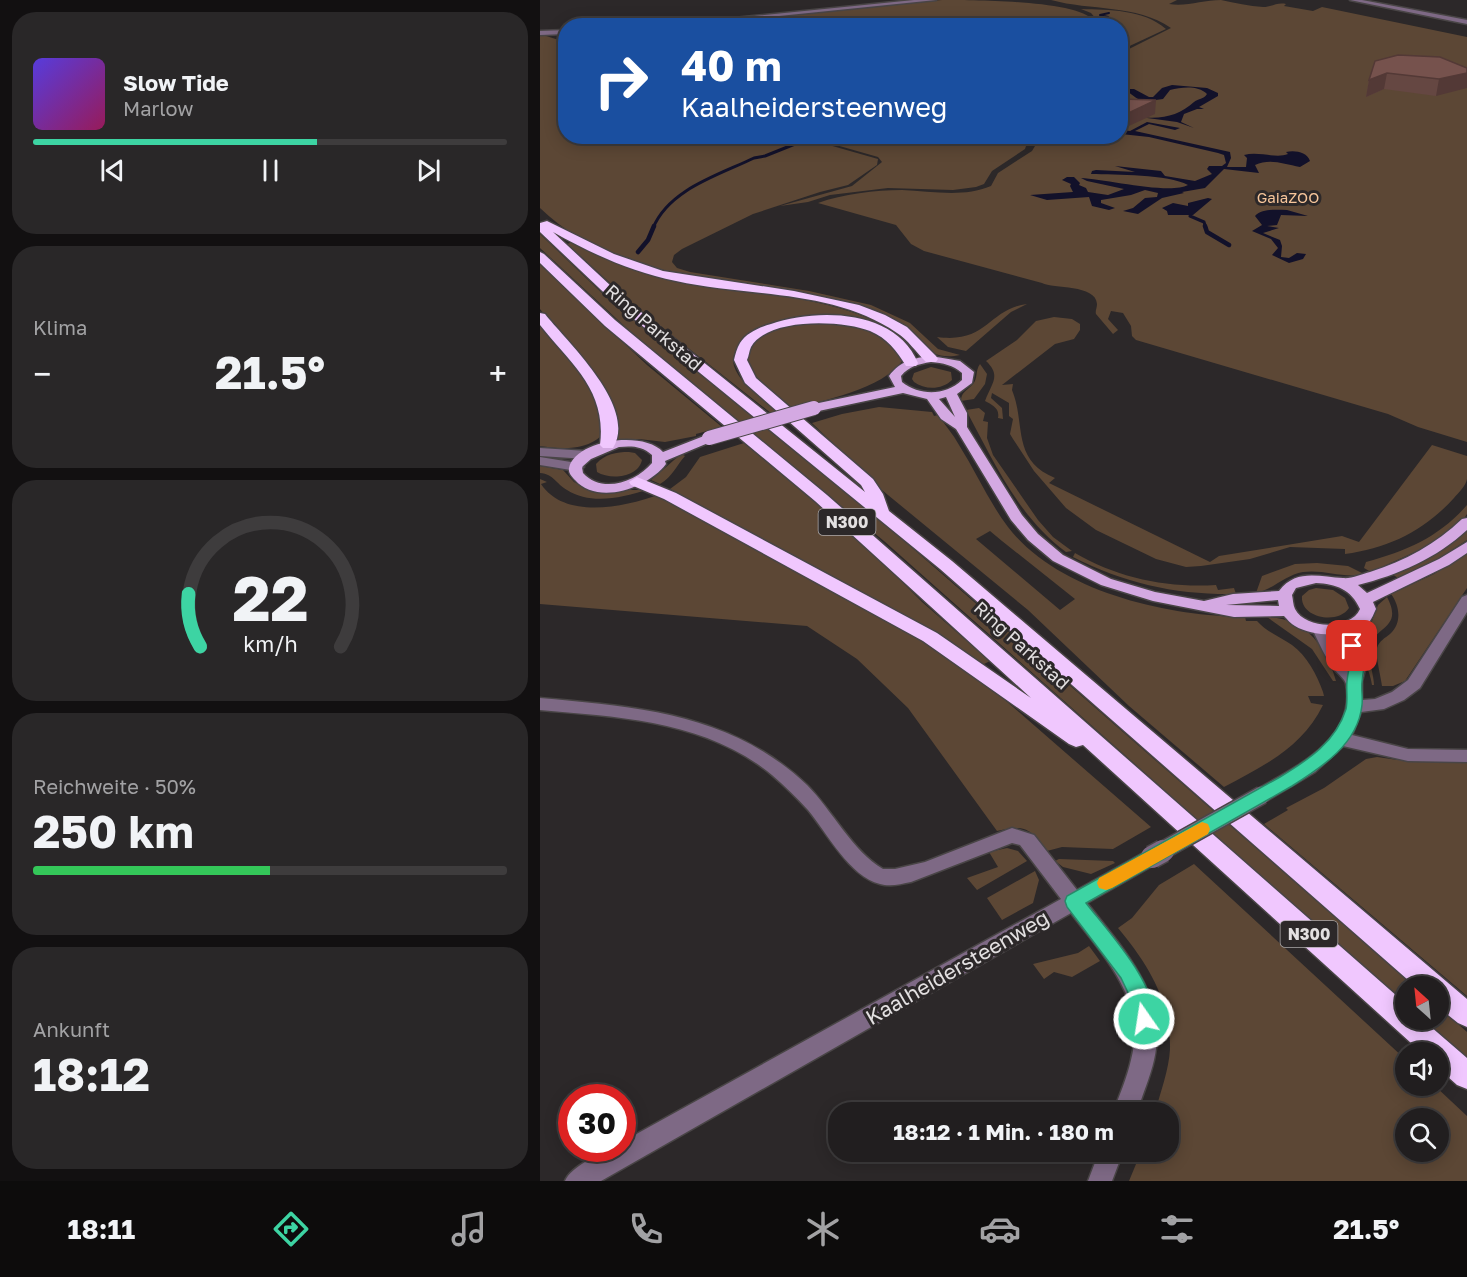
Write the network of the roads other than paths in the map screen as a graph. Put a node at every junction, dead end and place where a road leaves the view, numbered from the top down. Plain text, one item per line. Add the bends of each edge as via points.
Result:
1 (933, 0) edge
2 (1353, 0) edge
3 (742, 18) edge
4 (1467, 22) edge
5 (558, 32) edge
6 (540, 33) edge
7 (540, 219) edge
8 (540, 226) edge
9 (540, 256) edge
10 (540, 317) edge
11 (931, 359) junction
12 (911, 363) junction
13 (899, 385) junction
14 (950, 393) junction
15 (931, 396) junction
16 (961, 427) junction
17 (608, 445) junction
18 (540, 452) edge
19 (656, 453) junction
20 (587, 455) junction
21 (540, 461) edge
22 (577, 467) junction
23 (637, 482) junction
24 (881, 512) junction
25 (1467, 522) edge
26 (1467, 546) edge
27 (1344, 583) junction
28 (1365, 600) junction
29 (1467, 600) edge
30 (1286, 603) junction
31 (1320, 629) junction
32 (1345, 629) junction
33 (1354, 681) junction
34 (540, 704) edge
35 (1354, 707) junction
36 (1341, 739) junction
37 (1467, 756) edge
38 (1151, 792) junction
39 (1074, 901) junction
40 (1421, 976) edge
41 (1449, 1000) edge
42 (1467, 1015) edge
43 (1467, 1076) edge
44 (1129, 1102) edge
45 (1107, 1162) edge
46 (577, 1181) edge
47 (1100, 1181) edge

1 - 3 street
2 - 4 street
5 - 6 street
7 - 11 highway via 595,251 654,272 828,301 869,312 901,329
8 - 24 highway, Ring Parkstad / N300 via 669,343
9 - 38 highway, Ring Parkstad / N300 via 610,323 821,498
10 - 17 highway via 590,375 603,397
11 - 12 main road
11 - 14 main road via 957,363 968,372 970,377 964,386
12 - 13 main road via 900,369
12 - 24 highway, N300 via 897,342 875,327 825,317 765,330 747,342 738,359 750,380 867,482
13 - 15 main road
13 - 19 main road, bridge via 709,438 677,452
14 - 15 main road
14 - 16 main road via 961,413
15 - 16 main road via 945,416
16 - 30 main road via 1016,517 1058,558 1129,590 1234,612
17 - 19 main road via 628,443
17 - 20 main road
18 - 20 street
19 - 23 main road via 654,470
20 - 22 main road
21 - 22 street
22 - 23 main road via 580,479 598,486
23 - 38 highway, N300 via 805,567 930,637
24 - 40 highway, Ring Parkstad / N300
25 - 27 main road via 1433,550 1372,578
26 - 28 main road via 1444,562
27 - 28 main road
27 - 30 main road via 1306,579 1291,585
28 - 32 main road via 1367,612 1363,620
29 - 35 street via 1414,684 1378,705
30 - 31 main road via 1301,622
31 - 32 main road
31 - 33 street via 1338,663
32 - 33 street, Kaalheidersteenweg via 1359,663
33 - 35 street, Kaalheidersteenweg
34 - 39 street via 645,714 685,723 741,746 772,765 809,799 862,866 876,875 902,876 1018,836 1027,840
35 - 36 street, Kaalheidersteenweg
36 - 37 street via 1408,755
36 - 39 street, Kaalheidersteenweg, bridge via 1309,767
38 - 43 highway, Ring Parkstad / N300
39 - 44 street via 1128,972 1141,999 1143,1059
39 - 46 street, Kaalheidersteenweg
41 - 42 highway
45 - 47 street

